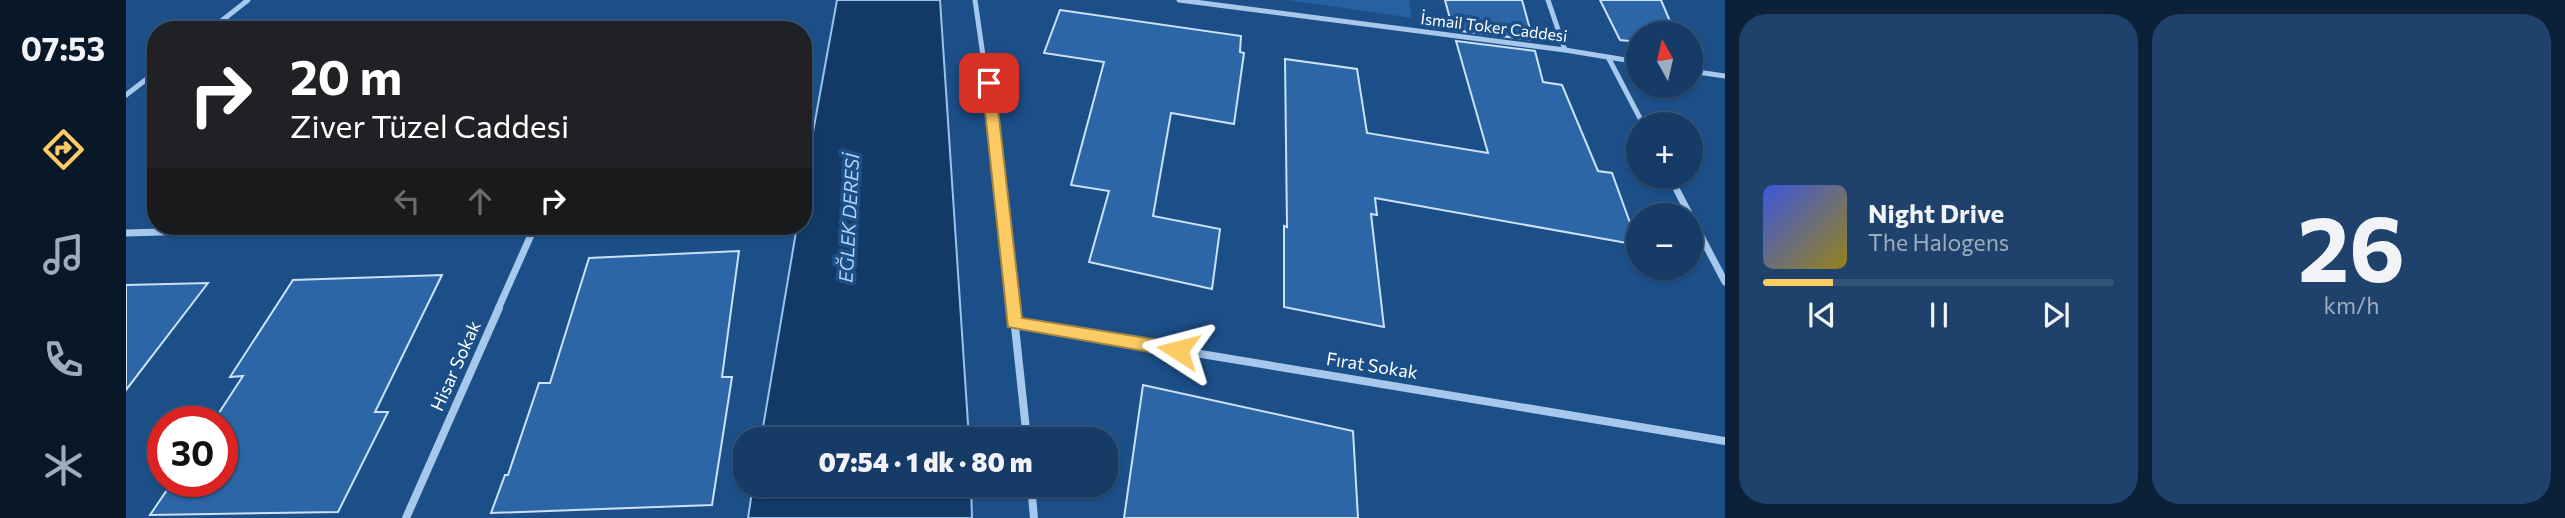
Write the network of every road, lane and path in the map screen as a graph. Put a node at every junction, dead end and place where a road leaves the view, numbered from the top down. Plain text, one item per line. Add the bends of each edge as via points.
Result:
1 (248, 0) edge
2 (975, 0) edge
3 (1179, 0) edge
4 (1548, 0) edge
5 (221, 21) edge
6 (1565, 50) junction
7 (1608, 57) junction
8 (1626, 60) edge
9 (1703, 73) edge
10 (1725, 76) edge
11 (147, 79) edge
12 (126, 95) edge
13 (1637, 112) edge
14 (1676, 189) edge
15 (147, 232) edge
16 (126, 233) edge
17 (531, 235) edge
18 (1725, 282) edge
19 (1014, 323) junction
20 (1026, 427) edge
21 (1725, 441) edge
22 (1032, 497) edge
23 (406, 518) edge
24 (1034, 518) edge

1 - 5 street
2 - 19 street via 989,83
3 - 6 street, İsmail Toker Caddesi
4 - 6 street
6 - 7 street, İsmail Toker Caddesi
7 - 8 street, İsmail Toker Caddesi
7 - 13 street
9 - 10 street
11 - 12 street
14 - 18 street
15 - 16 street
17 - 23 street, Hisar Sokak
19 - 20 street
19 - 21 street, Fırat Sokak
22 - 24 street

